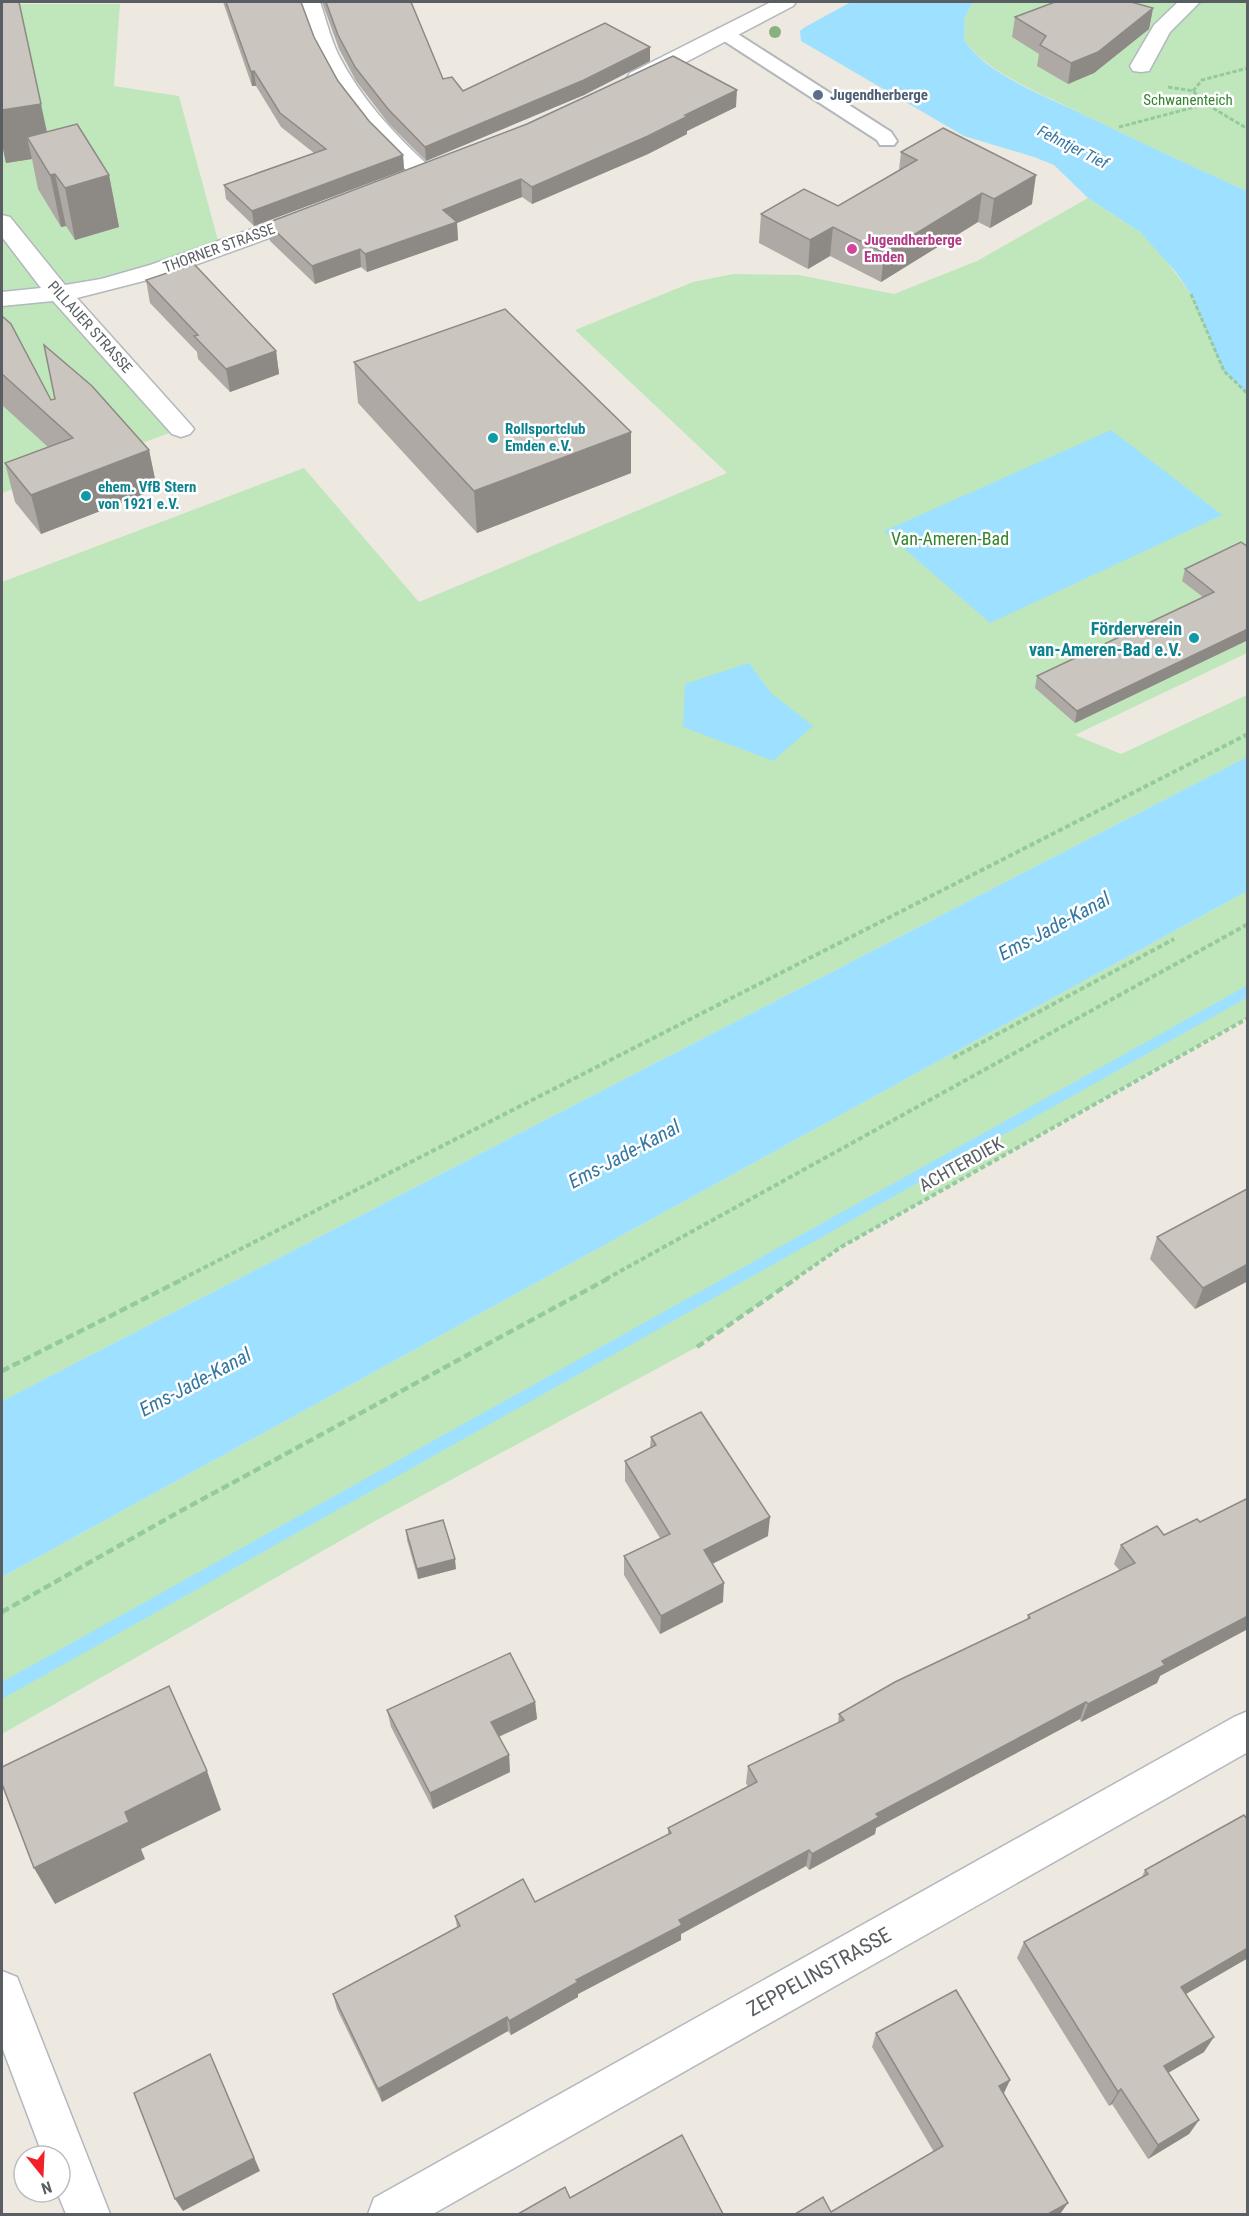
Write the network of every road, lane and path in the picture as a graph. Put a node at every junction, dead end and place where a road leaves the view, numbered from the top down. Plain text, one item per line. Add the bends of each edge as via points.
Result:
1 (310, 2) edge
2 (786, 2) edge
3 (1190, 2) edge
4 (724, 33) junction
5 (1140, 66) dead end
6 (1248, 68) edge
7 (622, 86) edge
8 (1193, 91) dead end
9 (1119, 127) dead end
10 (1248, 129) edge
11 (887, 141) dead end
12 (445, 164) edge
13 (333, 207) edge
14 (2, 222) edge
15 (59, 293) junction
16 (1191, 294) dead end
17 (2, 298) edge
18 (1248, 394) edge
19 (181, 429) dead end
20 (1248, 734) edge
21 (1248, 924) edge
22 (1174, 939) dead end
23 (1248, 1018) edge
24 (953, 1058) dead end
25 (697, 1347) dead end
26 (2, 1371) edge
27 (2, 1612) edge
28 (1248, 1730) edge
29 (2, 1992) edge
30 (88, 2214) edge
31 (390, 2214) edge

1 - 12 street via 322,43 342,82 413,177
2 - 4 street
3 - 5 street via 1161,29
4 - 7 street
4 - 11 lane
6 - 8 path via 1202,80
9 - 10 path via 1206,104
13 - 15 street, THORNER STRASSE via 155,271
14 - 15 street, PILLAUER STRASSE
15 - 17 street, THORNER STRASSE
15 - 19 street, PILLAUER STRASSE
16 - 18 path via 1224,371
20 - 26 path
21 - 27 path
22 - 24 path
23 - 25 path, ACHTERDIEK via 841,1247
28 - 31 street, ZEPPELINSTRASSE
29 - 30 street

